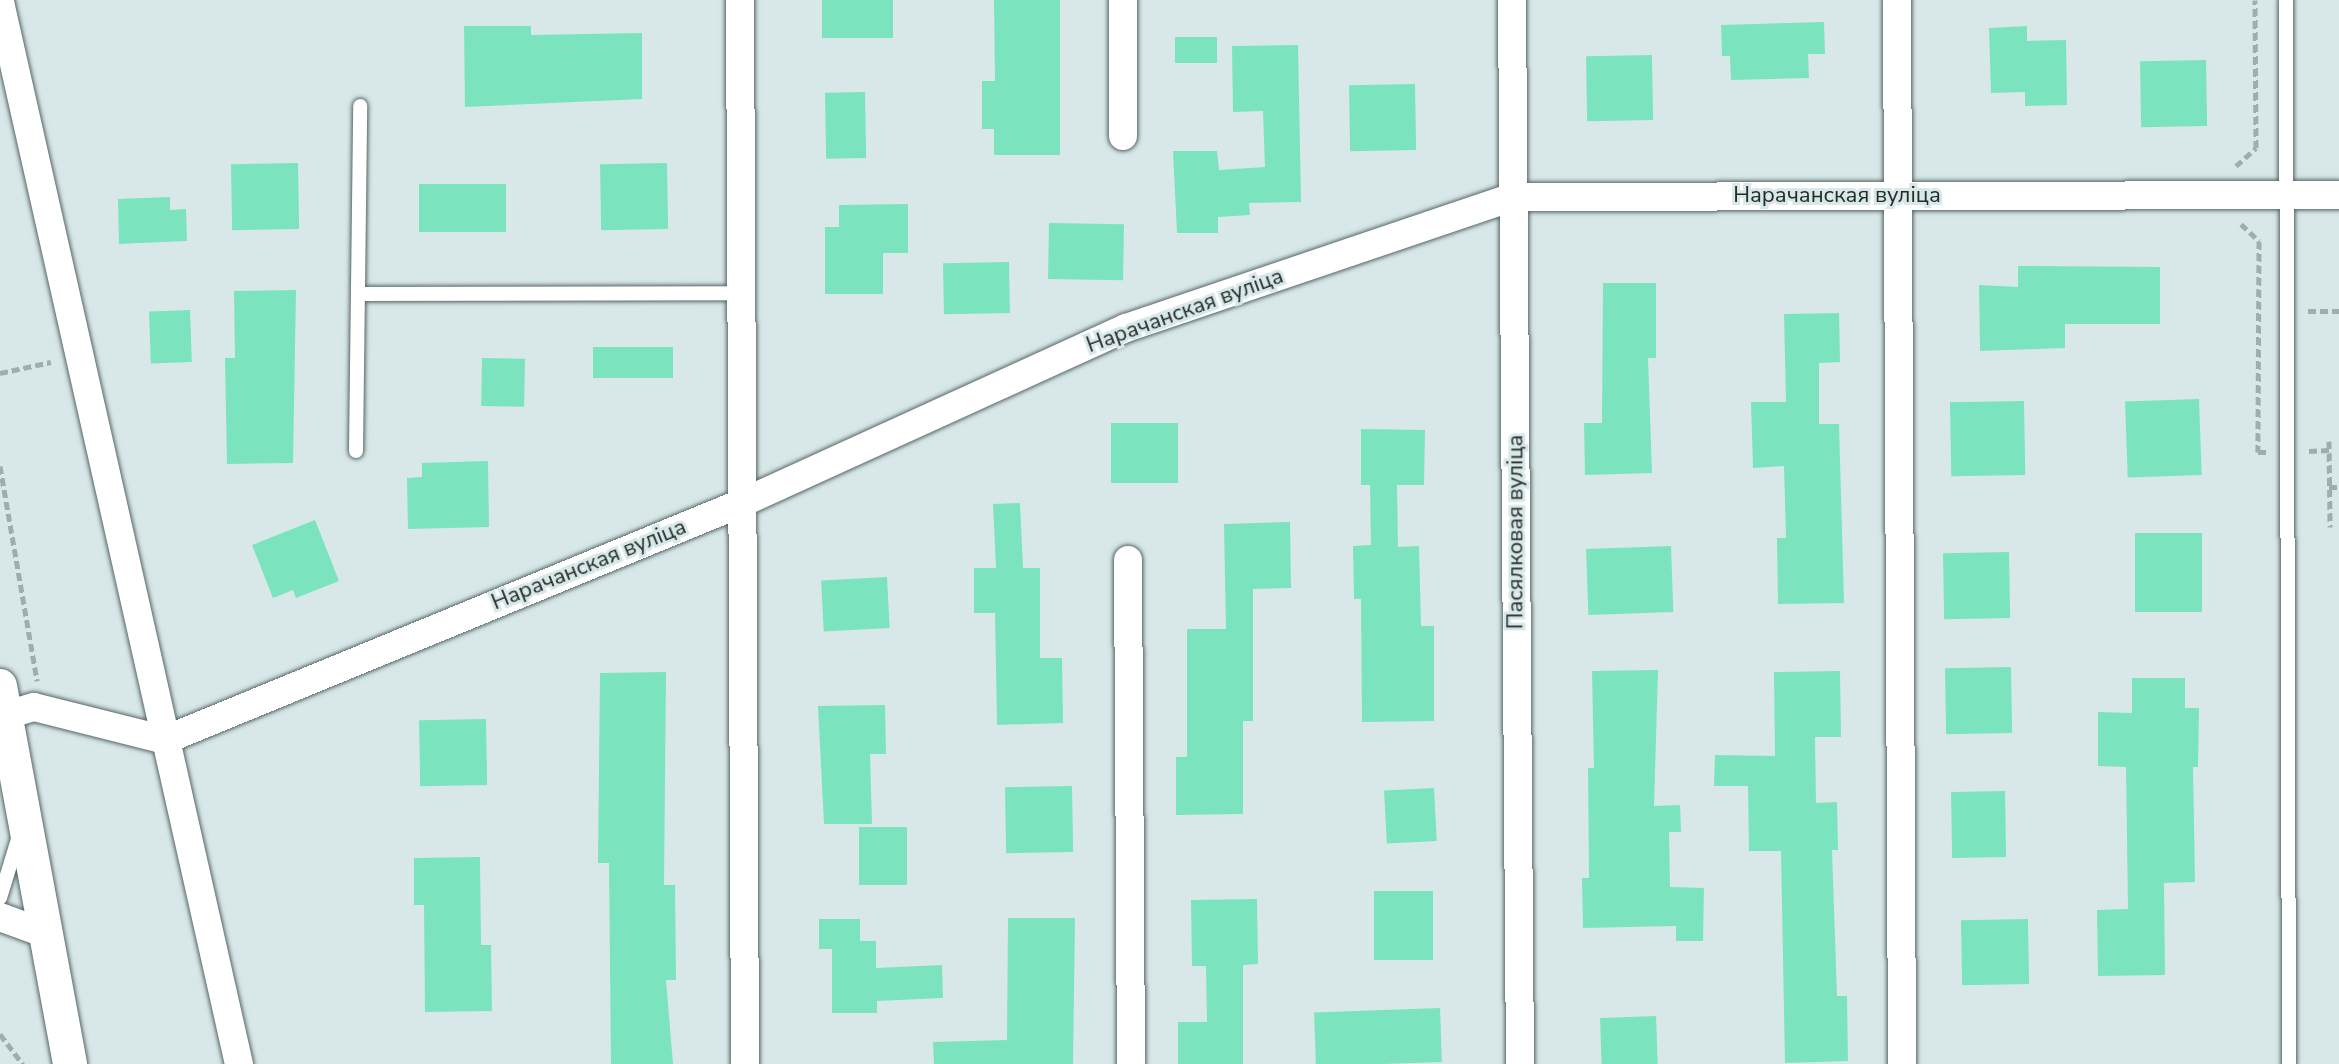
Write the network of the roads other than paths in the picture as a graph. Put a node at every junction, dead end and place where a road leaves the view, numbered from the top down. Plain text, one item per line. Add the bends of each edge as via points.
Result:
1 (740, 0) edge
2 (1123, 0) edge
3 (1512, 0) edge
4 (1897, 0) edge
5 (2286, 0) edge
6 (0, 1) edge
7 (360, 106) dead end
8 (1123, 136) dead end
9 (2287, 195) junction
10 (2339, 195) edge
11 (1898, 196) junction
12 (1514, 197) junction
13 (742, 293) junction
14 (360, 294) junction
15 (356, 451) dead end
16 (744, 502) junction
17 (1128, 560) dead end
18 (3, 700) edge
19 (165, 740) junction
20 (25, 817) junction
21 (0, 898) edge
22 (0, 917) edge
23 (49, 935) junction
24 (70, 1064) edge
25 (239, 1064) edge
26 (745, 1064) edge
27 (1131, 1064) edge
28 (1520, 1064) edge
29 (1902, 1064) edge
30 (2289, 1064) edge

1 - 13 street
2 - 8 street
3 - 12 street, Пасялковая вуліца
4 - 11 street
5 - 9 lane
6 - 19 street
7 - 14 lane
9 - 10 street, Нарачанская вуліца
9 - 11 street, Нарачанская вуліца
9 - 30 lane
11 - 12 street, Нарачанская вуліца
11 - 29 street
12 - 16 street, Нарачанская вуліца via 1126,328
12 - 28 street, Пасялковая вуліца
13 - 14 lane
13 - 16 street
14 - 15 lane
16 - 19 street, Нарачанская вуліца
16 - 26 street
17 - 27 street
18 - 19 street
18 - 20 street
19 - 25 street
20 - 21 lane
20 - 23 street
22 - 23 street
23 - 24 street

